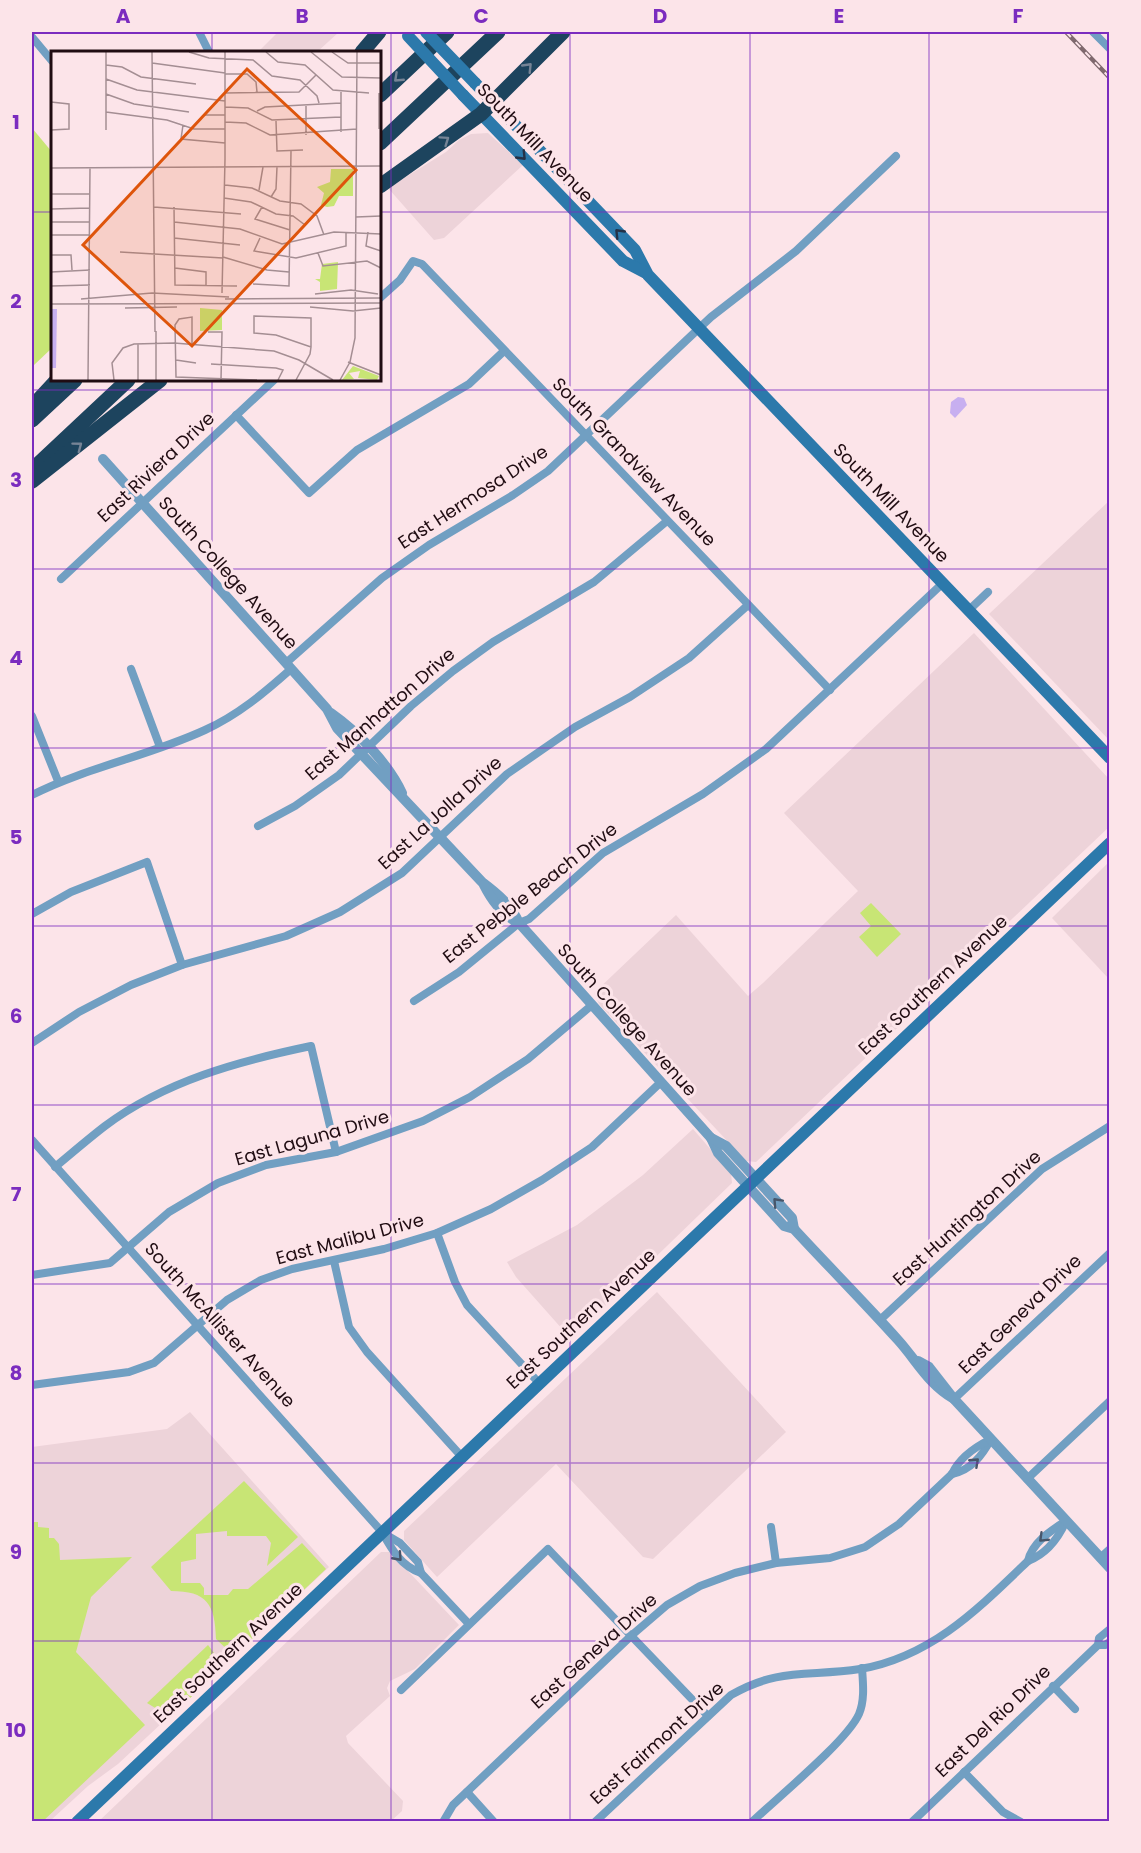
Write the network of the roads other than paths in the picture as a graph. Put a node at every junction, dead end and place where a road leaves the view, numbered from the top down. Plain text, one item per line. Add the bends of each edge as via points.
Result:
1 (199, 32) edge
2 (379, 32) edge
3 (426, 32) edge
4 (447, 32) edge
5 (498, 32) edge
6 (563, 32) edge
7 (1093, 32) edge
8 (406, 34) edge
9 (32, 37) edge
10 (1110, 49) edge
11 (208, 51) edge
12 (363, 51) edge
13 (51, 60) edge
14 (381, 94) edge
15 (493, 102) junction
16 (481, 114) junction
17 (381, 142) edge
18 (896, 156) dead end
19 (381, 185) edge
20 (646, 273) junction
21 (381, 297) edge
22 (699, 328) junction
23 (504, 351) junction
24 (56, 381) edge
25 (74, 381) edge
26 (127, 381) edge
27 (159, 381) edge
28 (273, 381) edge
29 (32, 407) edge
30 (236, 415) junction
31 (32, 420) edge
32 (586, 436) junction
33 (103, 459) dead end
34 (32, 470) edge
35 (32, 481) edge
36 (142, 502) junction
37 (667, 521) junction
38 (61, 579) dead end
39 (943, 583) junction
40 (988, 592) dead end
41 (748, 605) junction
42 (969, 610) junction
43 (289, 666) junction
44 (131, 669) dead end
45 (830, 690) junction
46 (32, 716) edge
47 (160, 747) junction
48 (364, 751) junction
49 (1110, 758) edge
50 (58, 781) junction
51 (32, 795) edge
52 (258, 826) dead end
53 (441, 837) junction
54 (1110, 843) edge
55 (32, 914) edge
56 (519, 923) junction
57 (182, 965) junction
58 (414, 1001) dead end
59 (592, 1005) junction
60 (32, 1043) edge
61 (661, 1082) junction
62 (1110, 1126) edge
63 (32, 1140) edge
64 (336, 1152) junction
65 (55, 1167) junction
66 (751, 1182) junction
67 (437, 1233) junction
68 (128, 1247) junction
69 (1110, 1253) edge
70 (334, 1261) junction
71 (32, 1275) edge
72 (880, 1320) junction
73 (198, 1327) junction
74 (539, 1383) junction
75 (32, 1384) edge
76 (954, 1399) junction
77 (1110, 1401) edge
78 (991, 1439) junction
79 (462, 1457) junction
80 (1027, 1479) junction
81 (1066, 1521) junction
82 (771, 1527) dead end
83 (382, 1532) junction
84 (1110, 1549) edge
85 (1100, 1558) junction
86 (776, 1563) junction
87 (1110, 1568) edge
88 (468, 1623) junction
89 (1110, 1629) edge
90 (633, 1635) junction
91 (1110, 1641) edge
92 (1098, 1645) junction
93 (862, 1668) junction
94 (1053, 1686) junction
95 (401, 1690) dead end
96 (1075, 1709) dead end
97 (708, 1716) junction
98 (964, 1772) junction
99 (467, 1792) junction
100 (77, 1821) edge
101 (443, 1821) edge
102 (494, 1821) edge
103 (595, 1821) edge
104 (752, 1821) edge
105 (912, 1821) edge
106 (1021, 1821) edge

1 - 11 street
2 - 12 highway
3 - 15 main road, South Mill Avenue, bridge
4 -> 14 highway
5 - 17 highway
15 -> 6 highway
7 - 10 street
8 - 16 main road, South Mill Avenue, bridge
9 - 13 street
15 - 16 highway
20 -> 15 main road, South Mill Avenue via 635,250
19 -> 16 highway
16 -> 20 main road, South Mill Avenue via 623,261
18 - 22 street, East Hermosa Drive via 796,251
20 - 22 main road, South Mill Avenue
21 - 23 street, South Grandview Avenue via 413,261 422,264
22 - 32 street, East Hermosa Drive
22 - 39 main road, South Mill Avenue
23 - 30 street via 469,384 357,450 309,493
23 - 32 street, South Grandview Avenue
24 - 29 highway
25 - 31 highway
26 - 34 highway
35 -> 27 highway
28 - 30 street, East Riviera Drive
30 - 36 street, East Riviera Drive
32 - 37 street, South Grandview Avenue
32 - 43 street, East Hermosa Drive via 537,480 429,544 382,578
33 - 36 street, South College Avenue
36 - 38 street, East Riviera Drive
36 - 43 street, South College Avenue
37 - 41 street, South Grandview Avenue
37 - 48 street, East Manhatton Drive via 594,582 471,657
39 - 42 main road, South Mill Avenue
39 - 45 street, East Pebble Beach Drive
40 - 42 street
41 - 45 street, South Grandview Avenue
41 - 53 street, East La Jolla Drive via 689,658 575,727 507,774
42 - 49 main road, South Mill Avenue
43 - 47 street, East Hermosa Drive via 242,710 206,730
43 - 48 street, South College Avenue via 327,709 345,723
44 - 47 street
45 - 56 street, East Pebble Beach Drive via 752,760 703,794 624,839 586,867 529,919
46 - 50 street
47 - 50 street, East Hermosa Drive
48 - 52 street, East Manhatton Drive via 339,776
48 - 53 street, South College Avenue via 394,777 403,796
50 - 51 street, East Hermosa Drive
53 - 56 street, South College Avenue via 507,917
53 - 57 street, East La Jolla Drive via 402,873 340,912 285,936
54 - 66 main road, East Southern Avenue
55 - 57 street via 71,892 147,862
56 - 58 street, East Pebble Beach Drive via 459,972
56 - 59 street, South College Avenue
57 - 60 street, East La Jolla Drive via 79,1012
59 - 61 street, South College Avenue
59 - 64 street, East Laguna Drive via 528,1059 470,1097 423,1121
61 - 66 street, South College Avenue via 711,1138 726,1146
61 - 67 street, East Malibu Drive via 592,1147 490,1209
62 - 72 street, East Huntington Drive via 1042,1169
63 - 65 street, South McAllister Avenue
64 - 65 street via 311,1047 210,1072 159,1094 106,1125
64 - 68 street, East Laguna Drive via 266,1165 218,1183 169,1212
65 - 68 street, South McAllister Avenue
66 - 72 street, South College Avenue via 792,1218 794,1229
66 - 74 main road, East Southern Avenue
67 - 70 street, East Malibu Drive
67 - 74 street via 467,1305
68 - 71 street, East Laguna Drive via 110,1263
68 - 73 street, South McAllister Avenue
69 - 76 street, East Geneva Drive
70 - 73 street, East Malibu Drive via 261,1280 227,1300
70 - 79 street via 349,1327
72 - 76 street, South College Avenue via 918,1361 922,1373
73 - 75 street, East Malibu Drive via 154,1363 129,1372
73 - 83 street, South McAllister Avenue
74 - 79 main road, East Southern Avenue
76 - 78 street, South College Avenue
77 - 80 street
78 - 80 street, South College Avenue
78 - 86 street, East Geneva Drive via 983,1454 964,1472 952,1474 899,1524 865,1547 830,1558
79 - 83 main road, East Southern Avenue
80 - 81 street, South College Avenue
81 - 85 street, South College Avenue
81 - 93 street, East Fairmont Drive via 1030,1550 1028,1561 952,1630 914,1652
82 - 86 street
83 - 88 street, South McAllister Avenue via 392,1551 409,1569 421,1573
83 - 100 main road, East Southern Avenue
84 - 85 street
85 - 87 street, South College Avenue
86 - 90 street, East Geneva Drive via 735,1572 700,1586 667,1605
88 - 90 street via 548,1549
88 - 95 street
89 - 92 street, East Del Rio Drive via 1099,1638
90 - 97 street
90 - 99 street, East Geneva Drive
91 - 92 street, East Del Rio Drive
92 - 94 street, East Del Rio Drive
93 - 97 street, East Fairmont Drive via 780,1674 755,1681 731,1695
93 - 104 street via 860,1713 847,1732
94 - 96 street
94 - 98 street, East Del Rio Drive
97 - 103 street, East Fairmont Drive
98 - 105 street, East Del Rio Drive
98 - 106 street via 1003,1812
99 - 101 street, East Geneva Drive
99 - 102 street

